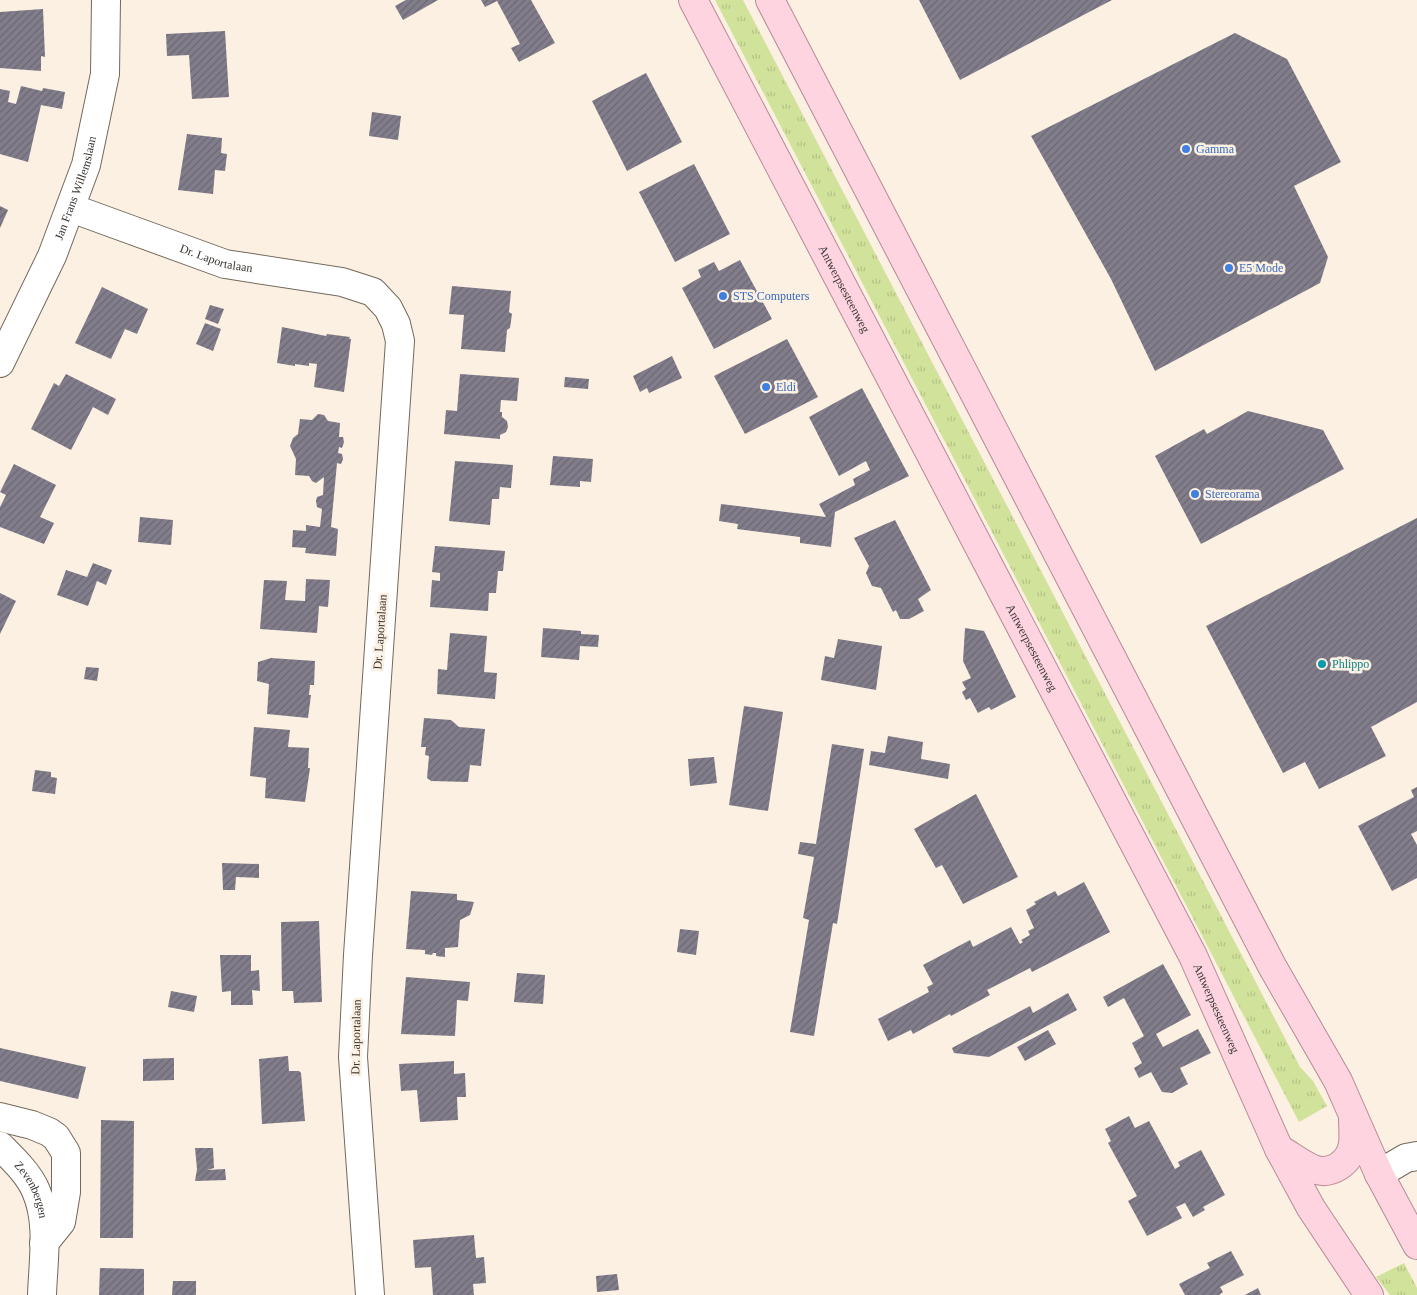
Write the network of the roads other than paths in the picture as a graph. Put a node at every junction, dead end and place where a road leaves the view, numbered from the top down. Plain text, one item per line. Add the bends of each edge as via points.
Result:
1 (106, 0) edge
2 (693, 0) edge
3 (770, 0) edge
4 (71, 208) junction
5 (0, 363) edge
6 (1353, 1115) junction
7 (0, 1117) edge
8 (0, 1146) edge
9 (1279, 1148) junction
10 (1417, 1156) edge
11 (1379, 1174) junction
12 (44, 1243) junction
13 (1417, 1245) edge
14 (42, 1295) edge
15 (370, 1295) edge
16 (1369, 1295) edge

1 - 4 street, Jan Frans Willemslaan via 106,74 86,165
2 - 9 main road, Antwerpsesteenweg via 1192,956
3 - 6 main road via 1272,966 1338,1081
4 - 5 street, Jan Frans Willemslaan via 52,256
4 - 15 street, Dr. Laportalaan via 225,264 342,282 374,292 396,324 400,341 353,1057
6 - 9 main road via 1353,1145 1338,1168 1325,1172 1313,1169
6 - 11 main road
7 - 12 street, Zevenbergen via 32,1124 49,1132 66,1153 66,1192 61,1222
8 - 12 street, Zevenbergen via 17,1162 36,1190 42,1211
9 - 16 main road, Antwerpsesteenweg via 1311,1208
10 - 11 street via 1406,1158
11 - 13 main road
12 - 14 street, Zevenbergen

